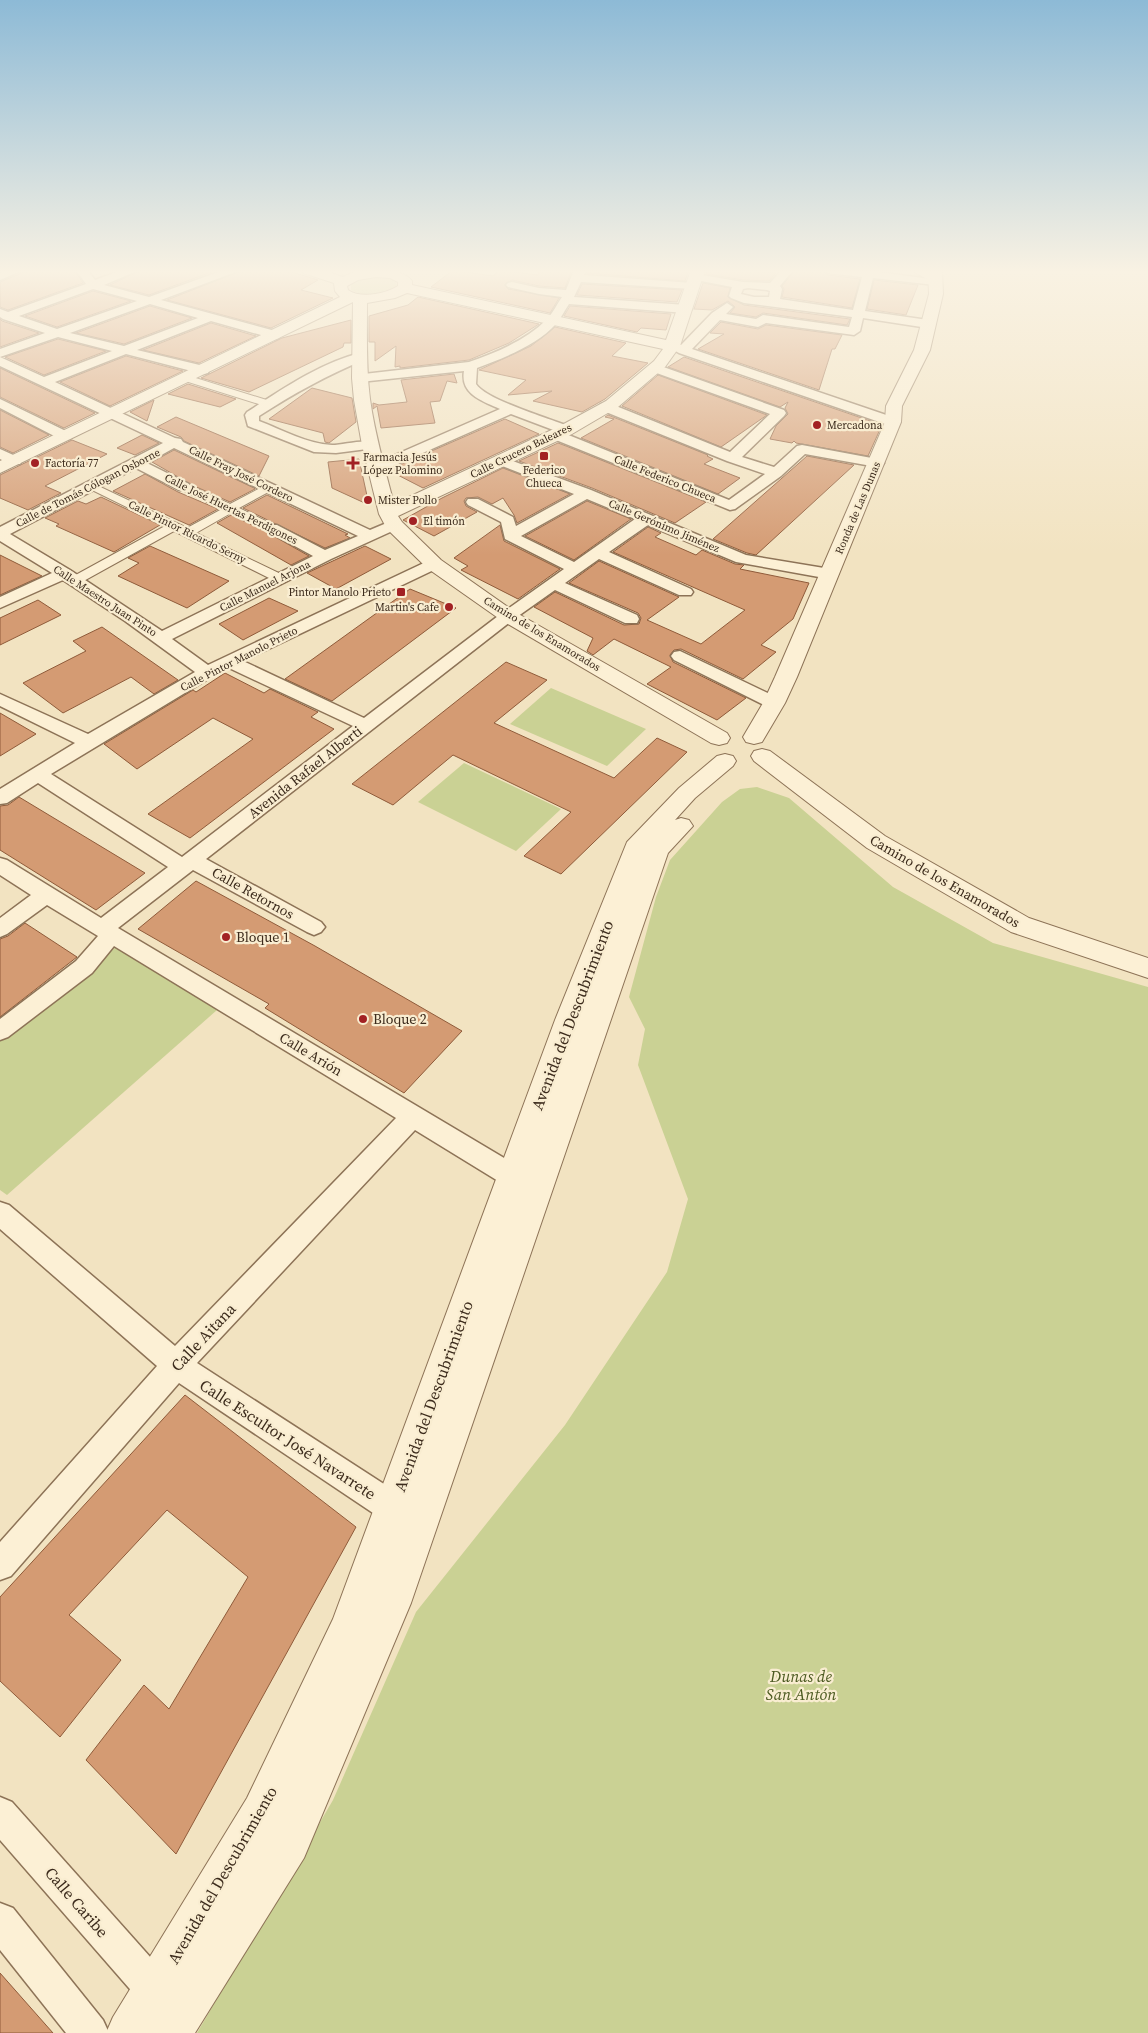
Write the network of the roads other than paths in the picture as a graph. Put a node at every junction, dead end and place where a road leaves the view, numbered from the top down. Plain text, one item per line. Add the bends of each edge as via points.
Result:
1 (9, 365) edge
2 (87, 365) edge
3 (183, 365) edge
4 (214, 365) edge
5 (341, 365) edge
6 (360, 365) edge
7 (475, 365) edge
8 (659, 365) edge
9 (727, 365) edge
10 (915, 365) edge
11 (471, 366) junction
12 (655, 368) junction
13 (203, 370) junction
14 (186, 378) junction
15 (360, 378) junction
16 (45, 381) junction
17 (0, 403) edge
18 (269, 404) junction
19 (606, 407) junction
20 (511, 409) junction
21 (112, 414) junction
22 (893, 422) junction
23 (561, 432) junction
24 (65, 436) junction
25 (176, 442) junction
26 (370, 445) junction
27 (0, 453) edge
28 (732, 458) junction
29 (15, 461) junction
30 (502, 461) junction
31 (137, 463) junction
32 (877, 463) junction
33 (0, 468) edge
34 (377, 468) junction
35 (776, 473) junction
36 (92, 486) junction
37 (184, 486) joint
38 (270, 487) junction
39 (586, 493) junction
40 (473, 502) dead end
41 (231, 509) junction
42 (647, 518) junction
43 (391, 519) junction
44 (174, 526) junction
45 (272, 528) joint
46 (188, 532) junction
47 (0, 533) edge
48 (369, 535) junction
49 (510, 536) junction
50 (597, 552) junction
51 (325, 556) junction
52 (434, 564) junction
53 (574, 568) junction
54 (830, 574) junction
55 (70, 577) junction
56 (281, 579) junction
57 (554, 584) junction
58 (685, 592) dead end
59 (0, 603) edge
60 (508, 616) junction
61 (631, 619) dead end
62 (162, 638) junction
63 (680, 656) dead end
64 (230, 662) junction
65 (207, 672) junction
66 (2, 703) edge
67 (774, 703) junction
68 (365, 725) junction
69 (89, 742) junction
70 (740, 752) junction
71 (37, 774) junction
72 (0, 798) edge
73 (186, 863) junction
74 (0, 865) edge
75 (46, 896) junction
76 (314, 927) dead end
77 (0, 929) edge
78 (106, 931) junction
79 (1148, 968) edge
80 (0, 1031) edge
81 (413, 1116) junction
82 (512, 1176) junction
83 (0, 1213) edge
84 (176, 1365) junction
85 (393, 1508) junction
86 (0, 1565) edge
87 (0, 1814) edge
88 (0, 1921) edge
89 (155, 1990) junction
90 (90, 2033) edge
91 (129, 2033) edge
92 (169, 2033) edge

1 - 16 street, Calle Fray José Cordero
2 - 16 street
3 - 13 street
4 - 13 street
5 - 18 street
6 - 15 street
7 - 11 street
8 - 12 street, Calle Crucero Baleares
9 - 22 street
10 - 22 street, Ronda de Las Dunas via 894,406
11 - 15 street
11 - 20 street via 469,378 473,389
12 - 19 street, Calle Crucero Baleares
12 - 28 street via 779,413
13 - 14 street
14 - 18 street
14 - 21 street
15 - 26 street
16 - 21 street, Calle Fray José Cordero
17 - 24 street
18 - 26 street via 252,415 253,423 314,448
19 - 23 street, Calle Crucero Baleares
19 - 28 street
20 - 23 street
20 - 34 street
21 - 24 street
21 - 25 street, Calle Fray José Cordero
22 - 32 street, Ronda de Las Dunas
23 - 30 street, Calle Crucero Baleares
23 - 35 street, Calle Federico Chueca via 730,506
24 - 29 street
25 - 31 street, Calle de Tomás Cólogan Osborne
25 - 38 street, Calle Fray José Cordero
26 - 34 street
27 - 29 street
28 - 35 street
29 - 33 street
30 - 39 street, Calle Gerónimo Jiménez
30 - 43 street, Calle Crucero Baleares
31 - 36 street, Calle de Tomás Cólogan Osborne
31 - 37 street, Calle José Huertas Perdigones
32 - 35 street, Calle Federico Chueca via 802,449
32 - 54 street, Ronda de Las Dunas
34 - 43 street
36 - 44 street, Calle Pintor Ricardo Serny
36 - 47 street, Calle de Tomás Cólogan Osborne
37 - 41 street, Calle José Huertas Perdigones
38 - 41 street
38 - 48 street, Calle Fray José Cordero
39 - 42 street, Calle Gerónimo Jiménez
39 - 49 street
40 - 49 street via 508,520
41 - 45 street, Calle José Huertas Perdigones
41 - 46 street
42 - 50 street, Avenida Rafael Alberti
42 - 54 street, Calle Gerónimo Jiménez via 742,559
43 - 48 street, Calle Manuel Arjona
43 - 52 street, Camino de los Enamorados
44 - 46 street, Calle Pintor Ricardo Serny
44 - 55 street
45 - 51 street, Calle José Huertas Perdigones
46 - 56 street, Calle Pintor Ricardo Serny
47 - 55 street, Calle Maestro Juan Pinto
48 - 51 street, Calle Manuel Arjona
49 - 53 street
50 - 53 street, Avenida Rafael Alberti
50 - 58 street
51 - 56 street, Calle Manuel Arjona
52 - 60 street, Camino de los Enamorados
52 - 64 street, Calle Pintor Manolo Prieto
53 - 57 street, Avenida Rafael Alberti
54 - 67 street, Ronda de Las Dunas
55 - 59 street
55 - 62 street, Calle Maestro Juan Pinto
56 - 62 street, Calle Manuel Arjona
57 - 60 street, Avenida Rafael Alberti
57 - 61 street
60 - 68 street, Avenida Rafael Alberti
60 - 70 street, Camino de los Enamorados
62 - 65 street, Calle Maestro Juan Pinto
63 - 67 street
64 - 65 street, Calle Pintor Manolo Prieto
64 - 68 street
65 - 69 street, Calle Pintor Manolo Prieto
66 - 69 street
67 - 70 street, Ronda de Las Dunas
68 - 73 street, Avenida Rafael Alberti
69 - 71 street, Calle Pintor Manolo Prieto
70 - 79 street, Camino de los Enamorados via 876,842 1020,926
70 - 82 street, Avenida del Descubrimiento via 687,792 639,842
70 - 92 street, Avenida del Descubrimiento via 657,849 392,1603 289,1843
71 - 72 street, Calle Pintor Manolo Prieto
71 - 73 street, Calle Retornos
73 - 76 street, Calle Retornos
73 - 78 street, Avenida Rafael Alberti
74 - 75 street, Calle Arión
75 - 77 street
75 - 78 street, Calle Arión
78 - 80 street, Avenida Rafael Alberti via 96,955 84,967
78 - 81 street, Calle Arión
81 - 82 street, Calle Arión
81 - 84 street, Calle Aitana
82 - 85 street, Avenida del Descubrimiento
83 - 84 street, Calle Escultor José Navarrete
84 - 85 street, Calle Escultor José Navarrete
84 - 86 street, Calle Aitana
85 - 89 street, Avenida del Descubrimiento via 349,1627 262,1813
87 - 89 street, Calle Caribe
88 - 90 street
89 - 91 street, Avenida del Descubrimiento

